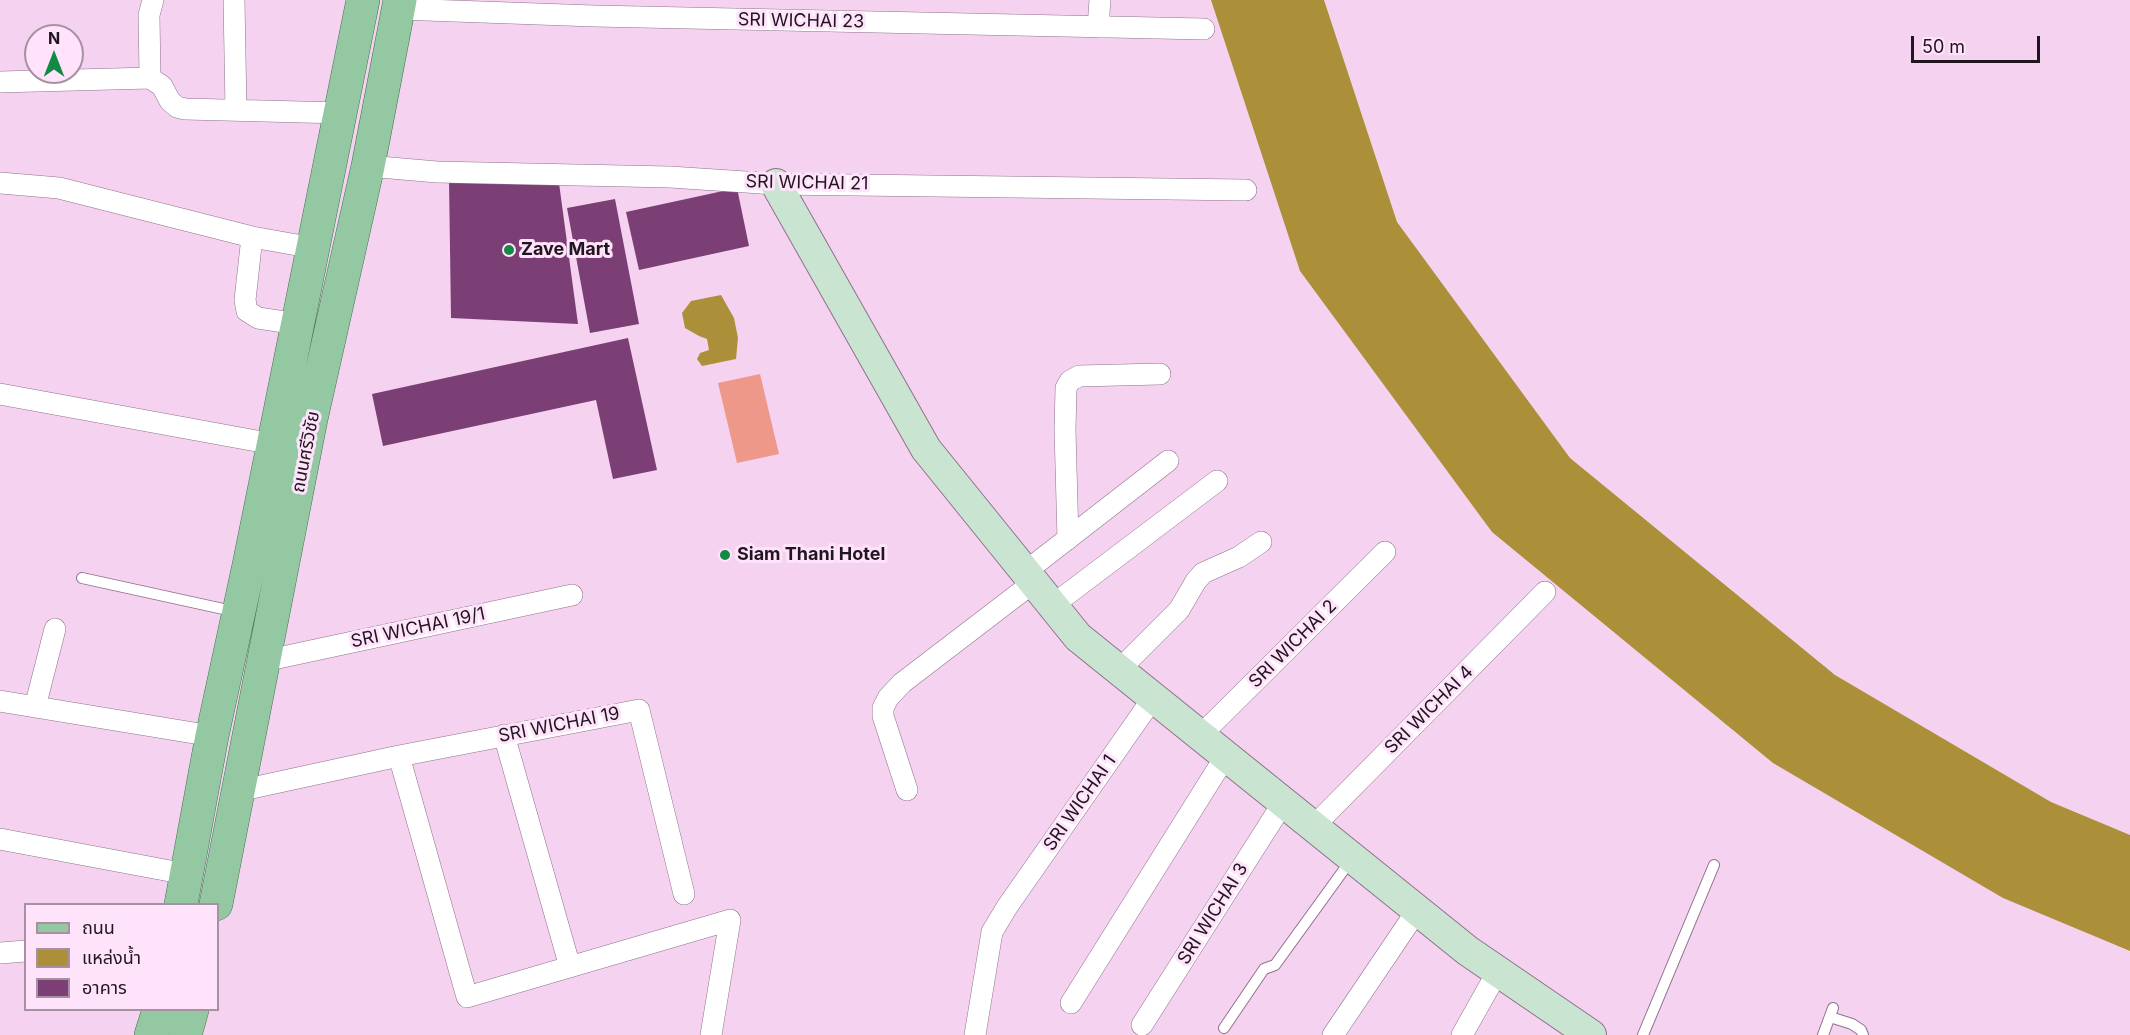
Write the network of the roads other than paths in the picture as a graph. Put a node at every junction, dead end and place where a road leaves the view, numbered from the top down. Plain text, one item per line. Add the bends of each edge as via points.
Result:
1 (153, 0) edge
2 (234, 0) edge
3 (363, 0) edge
4 (1100, 0) edge
5 (399, 4) edge
6 (1098, 27) junction
7 (1204, 29) dead end
8 (150, 78) junction
9 (0, 82) edge
10 (236, 110) junction
11 (341, 113) junction
12 (368, 166) junction
13 (0, 183) edge
14 (776, 184) junction
15 (1246, 190) dead end
16 (252, 237) junction
17 (314, 248) junction
18 (298, 324) junction
19 (1160, 374) dead end
20 (0, 394) edge
21 (279, 413) junction
22 (311, 419) junction
23 (273, 444) junction
24 (1168, 461) dead end
25 (1216, 481) dead end
26 (1068, 539) junction
27 (1261, 542) dead end
28 (1385, 552) dead end
29 (249, 565) junction
30 (283, 571) junction
31 (1029, 577) junction
32 (82, 578) dead end
33 (1545, 592) dead end
34 (572, 596) dead end
35 (1053, 605) junction
36 (238, 612) junction
37 (55, 629) dead end
38 (264, 660) junction
39 (1119, 670) junction
40 (1153, 698) junction
41 (0, 701) edge
42 (35, 707) junction
43 (504, 735) junction
44 (212, 736) junction
45 (1200, 736) junction
46 (399, 756) junction
47 (1225, 757) junction
48 (907, 790) dead end
49 (238, 791) junction
50 (1283, 803) junction
51 (1314, 827) junction
52 (0, 839) edge
53 (1352, 859) junction
54 (1714, 865) dead end
55 (183, 889) edge
56 (684, 894) dead end
57 (216, 903) edge
58 (1418, 909) junction
59 (24, 951) edge
60 (0, 953) edge
61 (570, 967) junction
62 (1498, 971) junction
63 (1071, 1003) dead end
64 (159, 1011) edge
65 (192, 1011) edge
66 (1142, 1024) dead end
67 (1224, 1028) dead end
68 (151, 1035) edge
69 (185, 1035) edge
70 (711, 1035) edge
71 (975, 1035) edge
72 (1333, 1035) edge
73 (1462, 1035) edge
74 (1591, 1035) edge
75 (1643, 1035) edge
76 (1823, 1035) edge
77 (1863, 1035) edge

1 - 8 street via 149,15
2 - 10 street
3 - 11 main road, ถนนศรีวิชัย
4 - 6 street
5 - 6 street, SRI WICHAI 23 via 594,16
5 - 12 main road, ถนนศรีวิชัย
6 - 7 street, SRI WICHAI 23
8 - 9 street
8 - 10 street via 162,86 177,107
10 - 11 street
11 - 17 main road, ถนนศรีวิชัย
12 - 14 street, SRI WICHAI 21
12 - 22 main road, ถนนศรีวิชัย
13 - 16 street via 58,188
14 - 15 street, SRI WICHAI 21
14 - 31 street via 926,449
16 - 17 street
16 - 18 street via 244,300 247,311 258,318
17 - 18 main road, ถนนศรีวิชัย
18 - 21 main road, ถนนศรีวิชัย
19 - 26 street via 1079,376 1066,388
20 - 23 street
21 - 22 main road via 285,429 292,432 300,432
21 - 23 main road, ถนนศรีวิชัย
22 - 30 main road, ถนนศรีวิชัย
23 - 29 main road, ถนนศรีวิชัย
24 - 26 street
25 - 35 street
26 - 31 street
27 - 39 street via 1203,573 1179,610
28 - 45 street, SRI WICHAI 2
29 - 30 main road via 265,552 276,555
29 - 36 main road, ถนนศรีวิชัย
30 - 38 main road, ถนนศรีวิชัย
31 - 35 street
31 - 48 street via 902,683 882,708
32 - 36 lane
33 - 51 street, SRI WICHAI 4
34 - 38 street, SRI WICHAI 19/1
35 - 39 street via 1078,637
36 - 44 main road, ถนนศรีวิชัย
37 - 42 street
38 - 49 main road, ถนนศรีวิชัย
39 - 40 street
40 - 45 street
40 - 71 street, SRI WICHAI 1 via 992,932
41 - 42 street
42 - 44 street
43 - 46 street, SRI WICHAI 19
43 - 56 street, SRI WICHAI 19 via 639,710
43 - 61 street
44 - 55 main road, ถนนศรีวิชัย
45 - 47 street
46 - 49 street, SRI WICHAI 19
46 - 61 street via 467,997
47 - 50 street
47 - 63 street
49 - 57 main road, ถนนศรีวิชัย
50 - 51 street
50 - 66 street, SRI WICHAI 3
51 - 53 street
52 - 55 street
53 - 58 street
53 - 67 lane via 1275,965 1264,969
54 - 75 lane
58 - 62 street
58 - 72 street
59 - 60 street
61 - 70 street via 730,920
62 - 73 street
62 - 74 street
64 - 68 main road
65 - 69 main road
76 - 77 lane via 1832,1012

